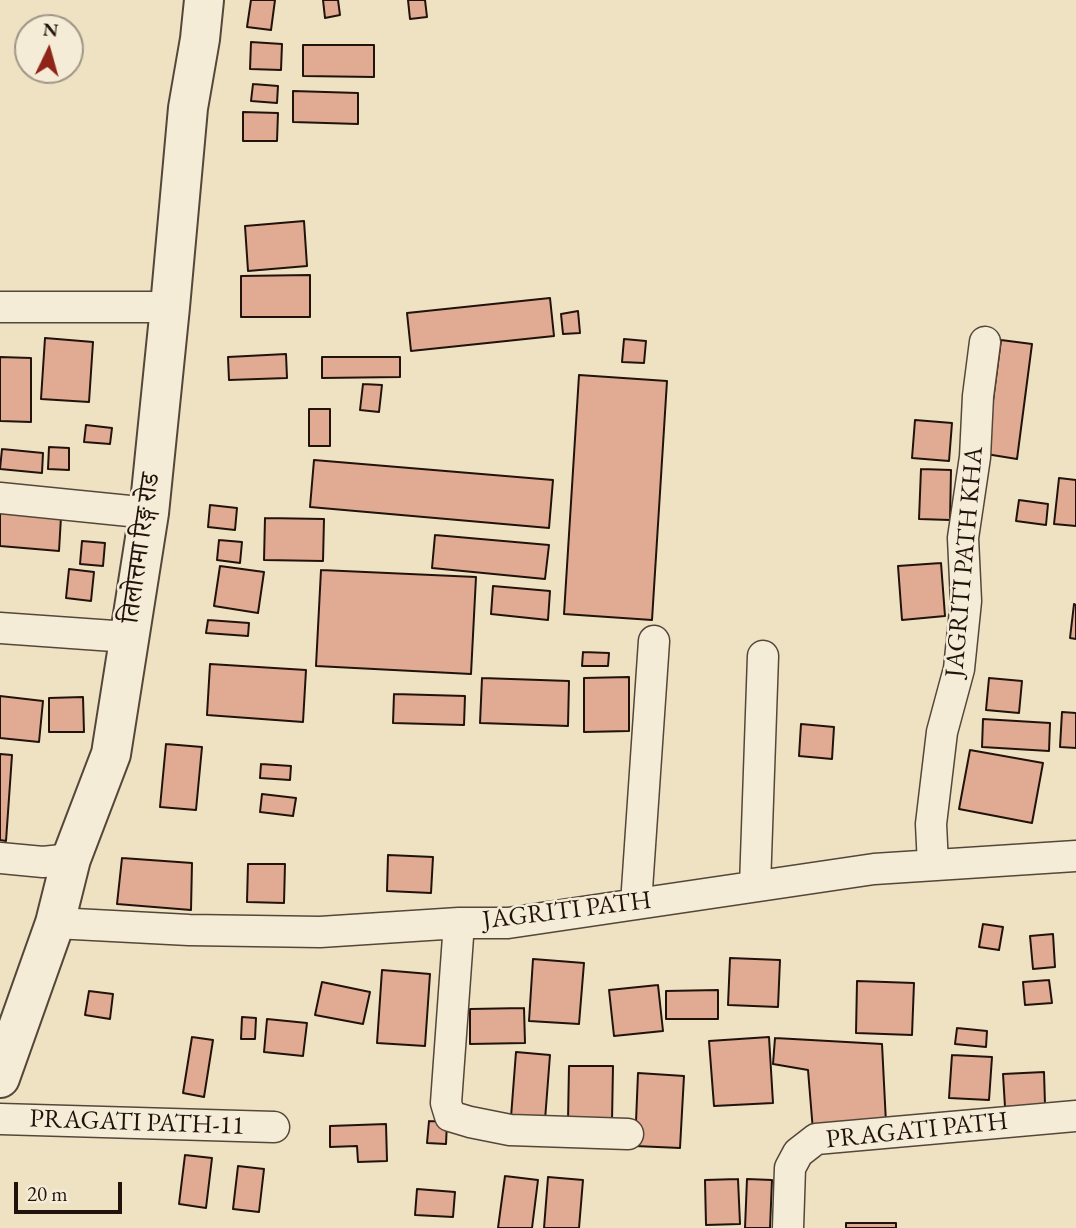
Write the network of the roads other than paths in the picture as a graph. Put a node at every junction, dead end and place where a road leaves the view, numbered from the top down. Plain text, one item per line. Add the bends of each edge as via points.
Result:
1 (204, 0) edge
2 (0, 307) edge
3 (170, 307) junction
4 (985, 342) dead end
5 (0, 498) edge
6 (149, 513) junction
7 (0, 628) edge
8 (128, 637) junction
9 (654, 641) dead end
10 (763, 656) dead end
11 (1076, 856) edge
12 (0, 858) edge
13 (71, 859) junction
14 (933, 865) junction
15 (755, 886) junction
16 (636, 904) junction
17 (55, 923) junction
18 (459, 923) junction
19 (0, 1078) edge
20 (1076, 1116) edge
21 (0, 1119) edge
22 (274, 1127) dead end
23 (628, 1134) dead end
24 (788, 1228) edge

1 - 3 street, तिलोत्तमा रिङ्ग रोड via 188,108
2 - 3 street
3 - 6 street, तिलोत्तमा रिङ्ग रोड
4 - 14 street, JAGRITI PATH KHA via 963,538 966,601 959,669 942,732 931,824
5 - 6 street
6 - 8 street, तिलोत्तमा रिङ्ग रोड
7 - 8 street
8 - 13 street, तिलोत्तमा रिङ्ग रोड via 111,754
9 - 16 street
10 - 15 street
11 - 14 street, JAGRITI PATH
12 - 13 street
13 - 17 street, तिलोत्तमा रिङ्ग रोड
14 - 15 street, JAGRITI PATH
15 - 16 street, JAGRITI PATH
16 - 18 street, JAGRITI PATH via 508,923
17 - 18 street, JAGRITI PATH via 320,932
17 - 19 street, तिलोत्तमा रिङ्ग रोड
18 - 23 street via 446,1103 450,1116 510,1130
20 - 24 street, PRAGATI PATH via 816,1139 798,1153 790,1168
21 - 22 street, PRAGATI PATH-11

